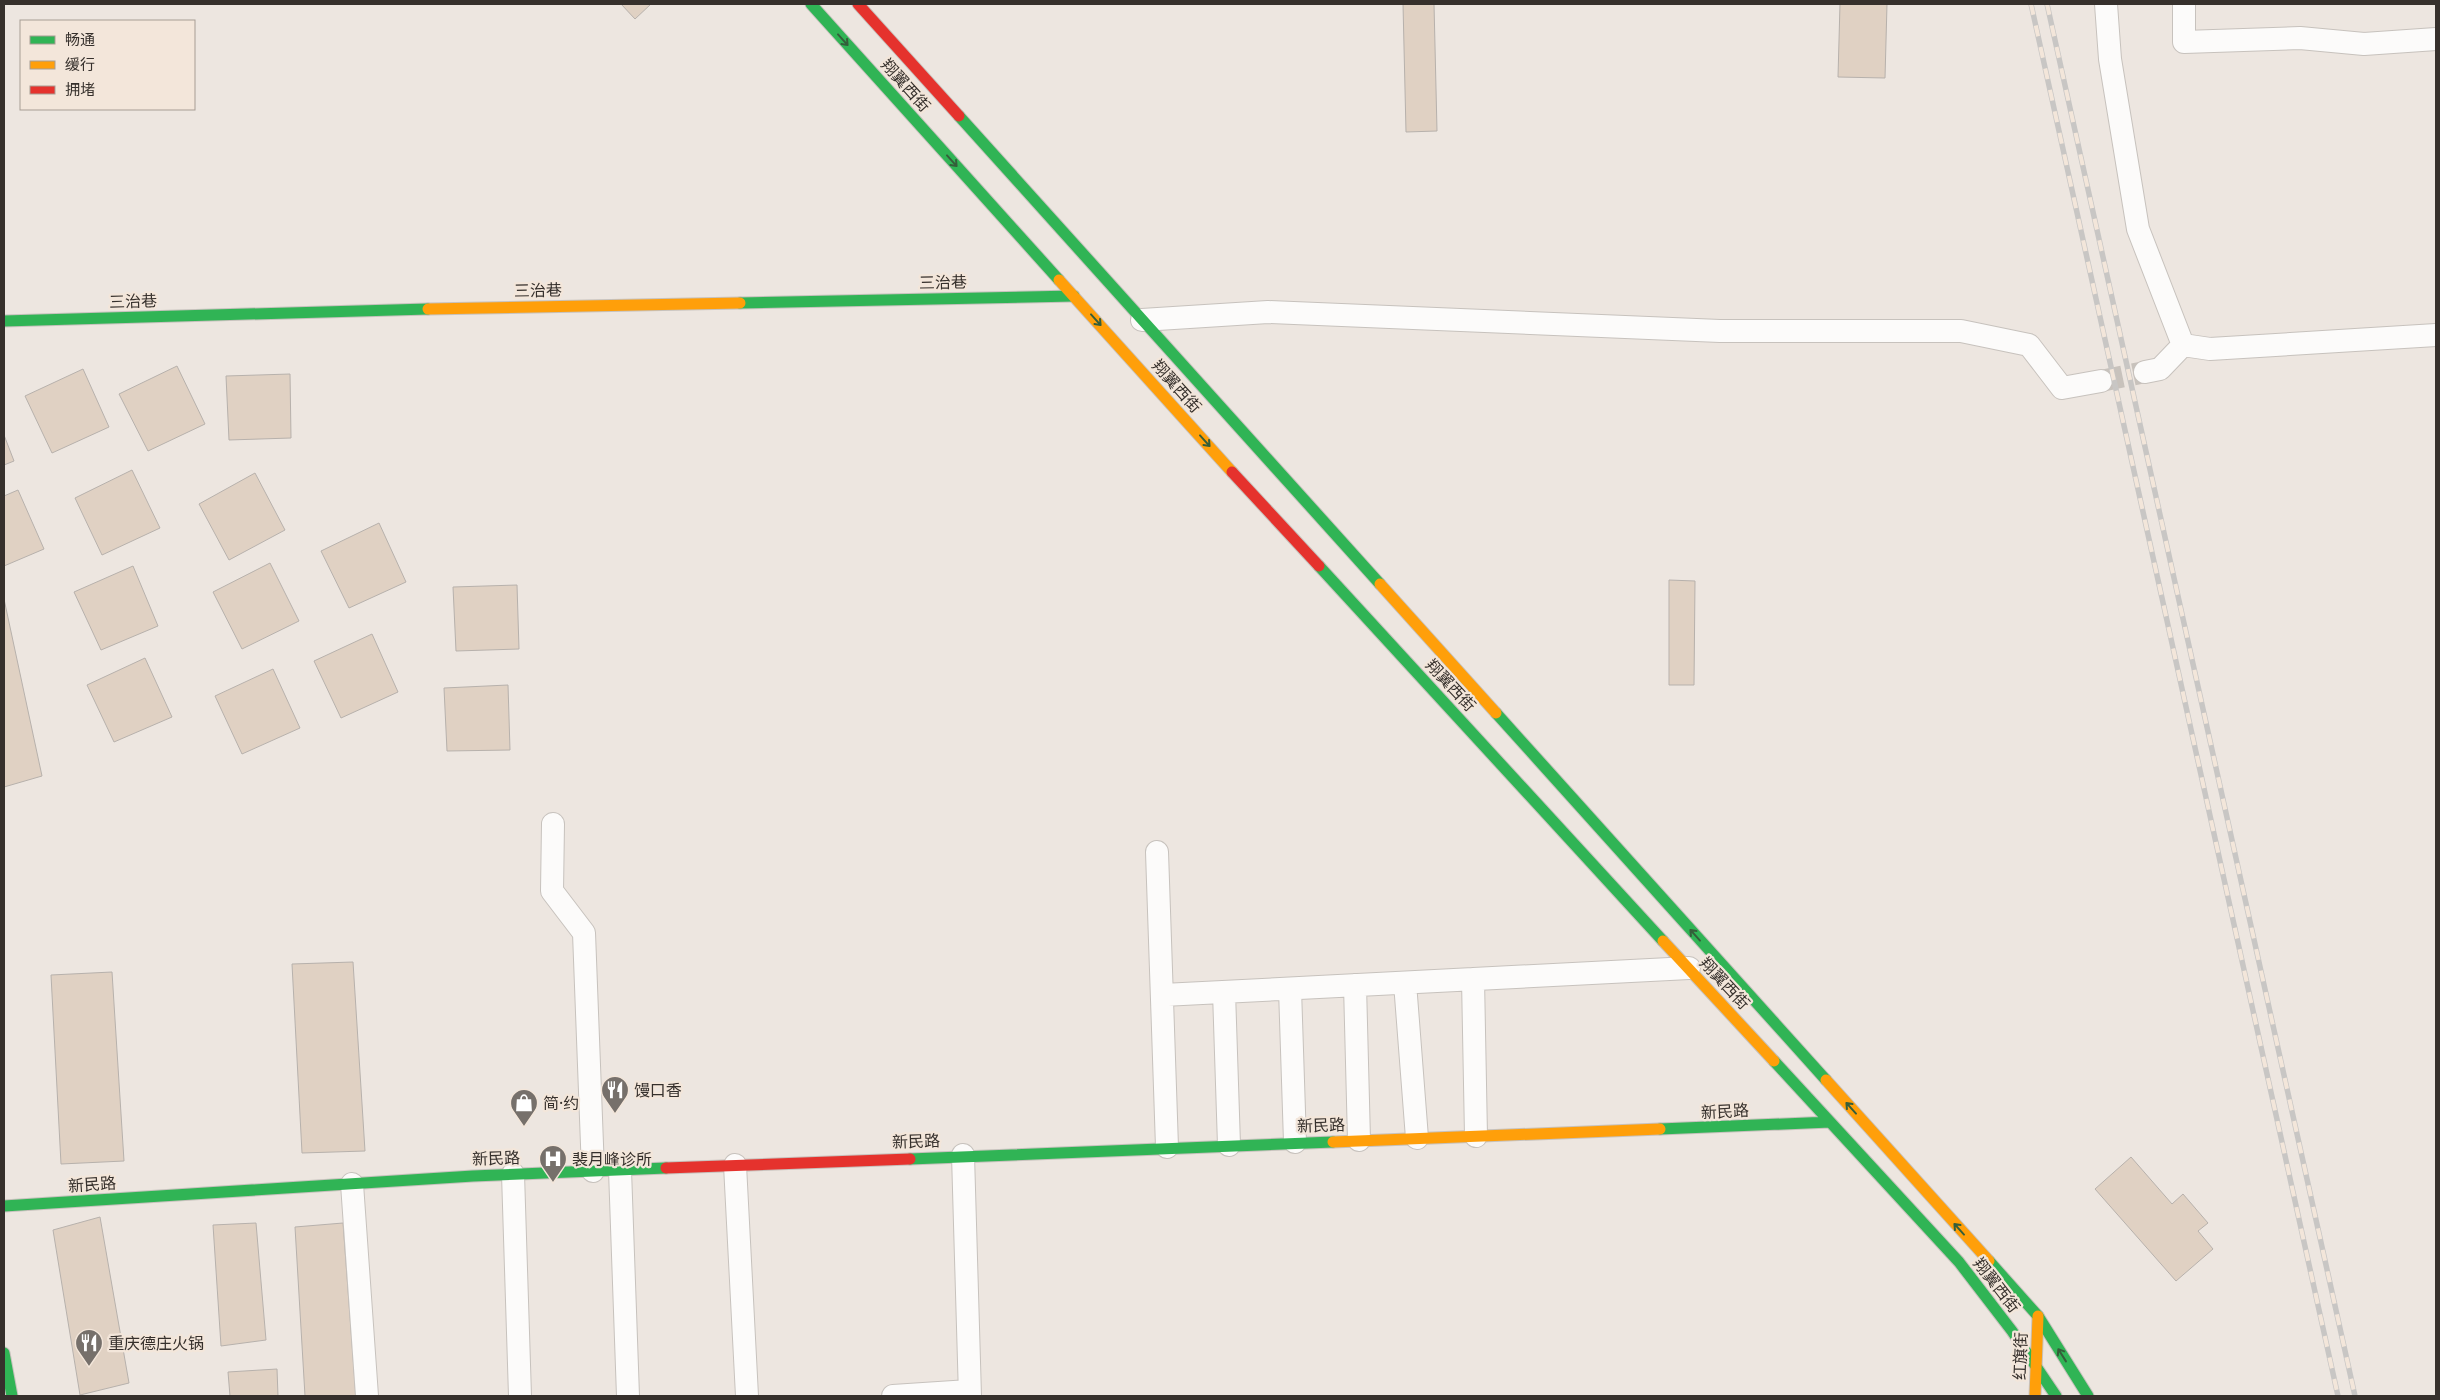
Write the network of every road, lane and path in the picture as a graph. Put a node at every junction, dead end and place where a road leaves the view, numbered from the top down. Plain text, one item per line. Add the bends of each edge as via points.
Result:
1 (811, 4) edge
2 (858, 4) edge
3 (2106, 4) edge
4 (2184, 4) edge
5 (2436, 39) edge
6 (1074, 296) junction
7 (1142, 320) junction
8 (4, 321) edge
9 (2436, 335) edge
10 (2183, 346) junction
11 (2145, 372) tunnel mouth
12 (2101, 381) tunnel mouth
13 (553, 824) dead end
14 (1157, 852) dead end
15 (1689, 968) junction
16 (1473, 980) junction
17 (1405, 983) junction
18 (1355, 985) junction
19 (1290, 989) junction
20 (1224, 992) junction
21 (1163, 995) junction
22 (1830, 1122) junction
23 (1476, 1136) junction
24 (1417, 1138) junction
25 (1359, 1140) junction
26 (1295, 1142) junction
27 (1229, 1145) junction
28 (1167, 1147) junction
29 (963, 1155) junction
30 (735, 1165) junction
31 (620, 1170) junction
32 (593, 1171) junction
33 (513, 1174) junction
34 (352, 1184) junction
35 (4, 1206) edge
36 (2038, 1316) junction
37 (4, 1353) edge
38 (2036, 1366) junction
39 (969, 1393) edge
40 (12, 1396) edge
41 (367, 1396) edge
42 (520, 1396) edge
43 (628, 1396) edge
44 (747, 1396) edge
45 (893, 1396) edge
46 (2035, 1396) edge
47 (2056, 1396) edge
48 (2088, 1396) edge

1 -> 6 main road, 翔翼西街
2 - 7 main road, 翔翼西街
3 - 10 street via 2110,59 2138,229
4 - 5 street via 2184,42 2300,38 2364,44
6 - 8 main road, 三治巷 via 363,310
6 -> 15 main road, 翔翼西街
7 - 12 street via 1268,312 1720,331 1961,331 2029,345 2062,388
36 -> 7 main road, 翔翼西街
9 - 10 street via 2210,349
10 - 11 street via 2160,369
13 - 32 street via 552,891 584,932
14 - 21 street
15 - 16 street
15 - 22 main road, 翔翼西街
16 - 17 street
16 - 23 street
17 - 18 street
17 - 24 street
18 - 19 street
18 - 25 street
19 - 20 street
19 - 26 street
20 - 21 street
20 - 27 street
21 - 28 street
22 - 23 main road, 新民路
22 - 38 main road, 翔翼西街 via 1959,1262
23 - 24 main road, 新民路
24 - 25 main road, 新民路
25 - 26 main road, 新民路
26 - 27 main road, 新民路
27 - 28 main road, 新民路
28 - 29 main road, 新民路
29 - 30 main road, 新民路
29 - 39 street
30 - 31 main road, 新民路
30 - 44 street
31 - 32 main road, 新民路
31 - 43 street
32 - 33 main road, 新民路
33 - 34 main road, 新民路
33 - 42 street
34 - 35 main road, 新民路
34 - 41 street
36 - 38 main road, 红旗街
48 -> 36 main road, 翔翼西街
37 - 40 main road
38 - 46 main road, 红旗街
38 - 47 main road, 翔翼西街
39 - 45 street

